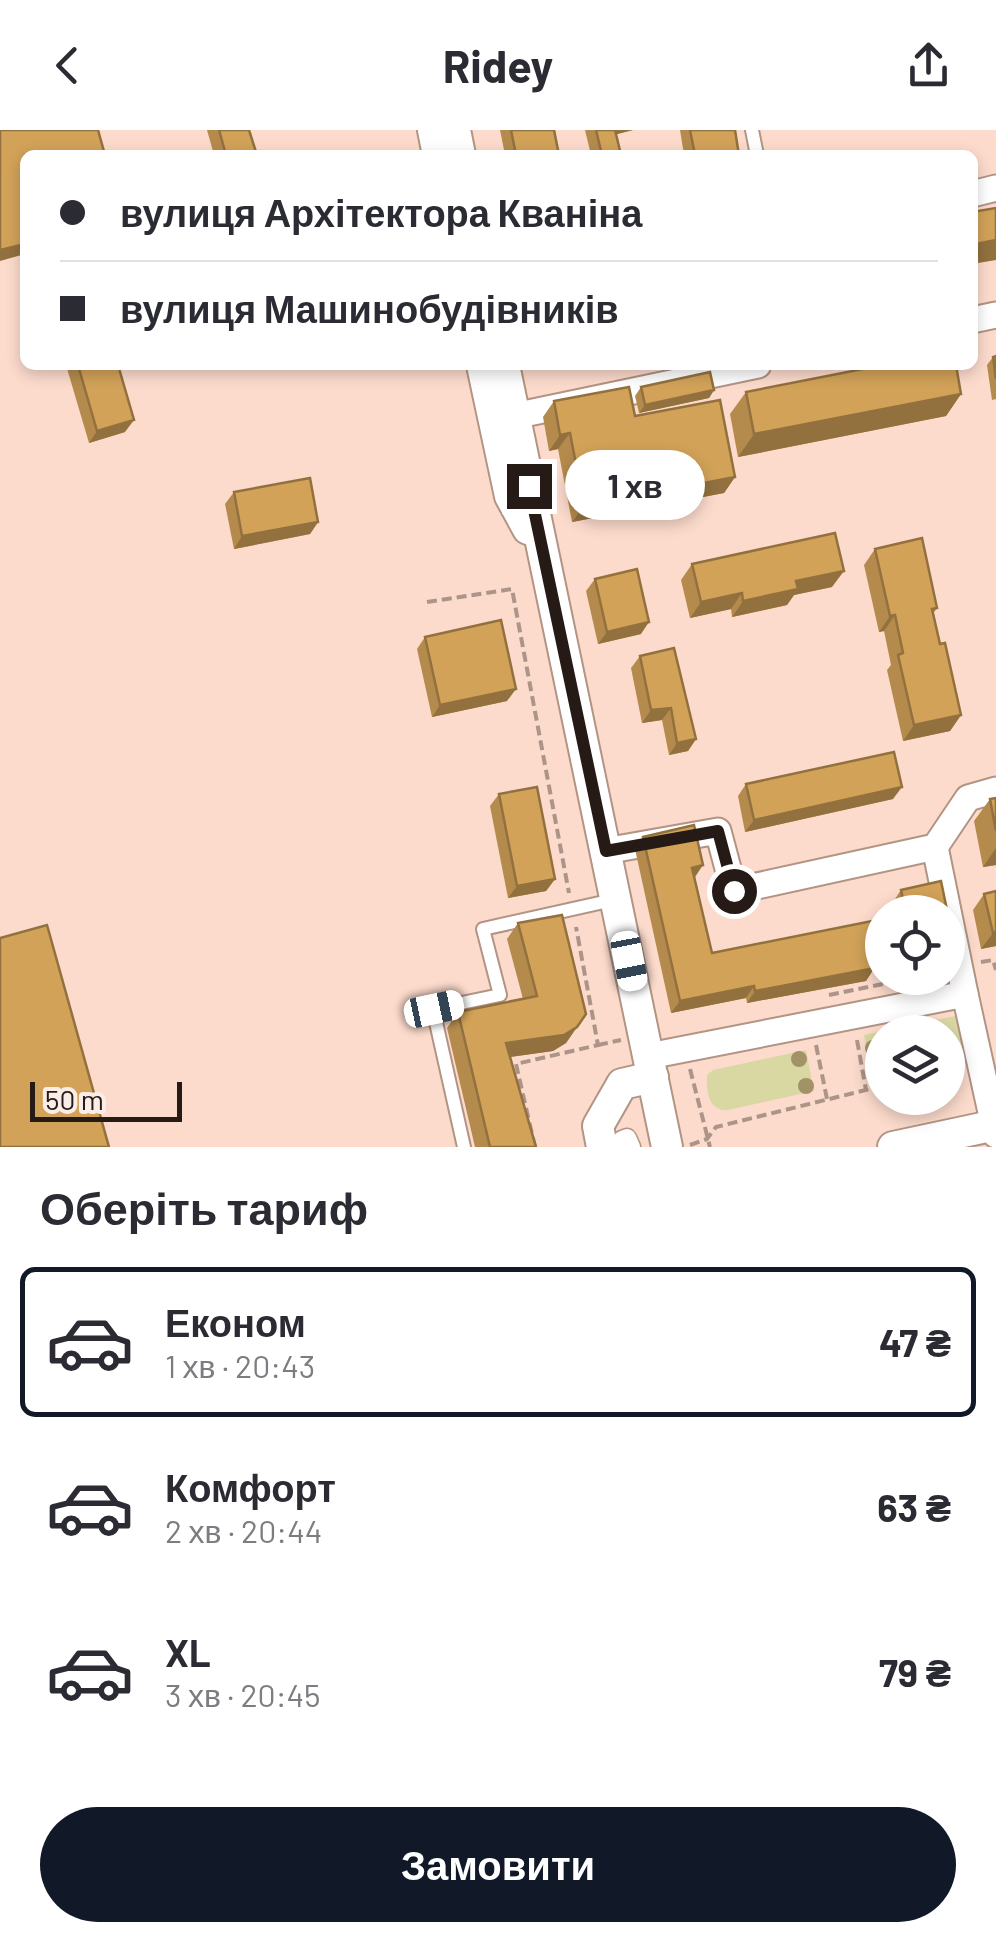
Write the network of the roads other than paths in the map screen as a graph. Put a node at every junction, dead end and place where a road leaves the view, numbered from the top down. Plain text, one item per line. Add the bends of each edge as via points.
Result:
1 (483, 370) edge
2 (505, 370) edge
3 (734, 370) edge
4 (514, 416) junction
5 (544, 556) junction
6 (996, 790) edge
7 (935, 847) junction
8 (606, 851) junction
9 (616, 900) junction
10 (966, 994) junction
11 (651, 1067) junction
12 (995, 1128) edge
13 (464, 1147) edge
14 (602, 1147) edge
15 (623, 1147) edge
16 (631, 1147) edge
17 (667, 1147) edge
18 (893, 1147) edge

1 - 5 street via 510,496
2 - 4 street
3 - 4 street
4 - 5 street
5 - 8 street
6 - 7 street via 968,798
7 - 8 street via 734,891 718,831
7 - 10 street
8 - 9 street
9 - 11 street
9 - 13 lane via 483,929 500,995 434,1009
10 - 11 street via 850,1004 811,1024 685,1050
10 - 12 street
11 - 14 street via 622,1084 598,1126
11 - 17 street
12 - 18 street
15 - 16 street via 627,1138

